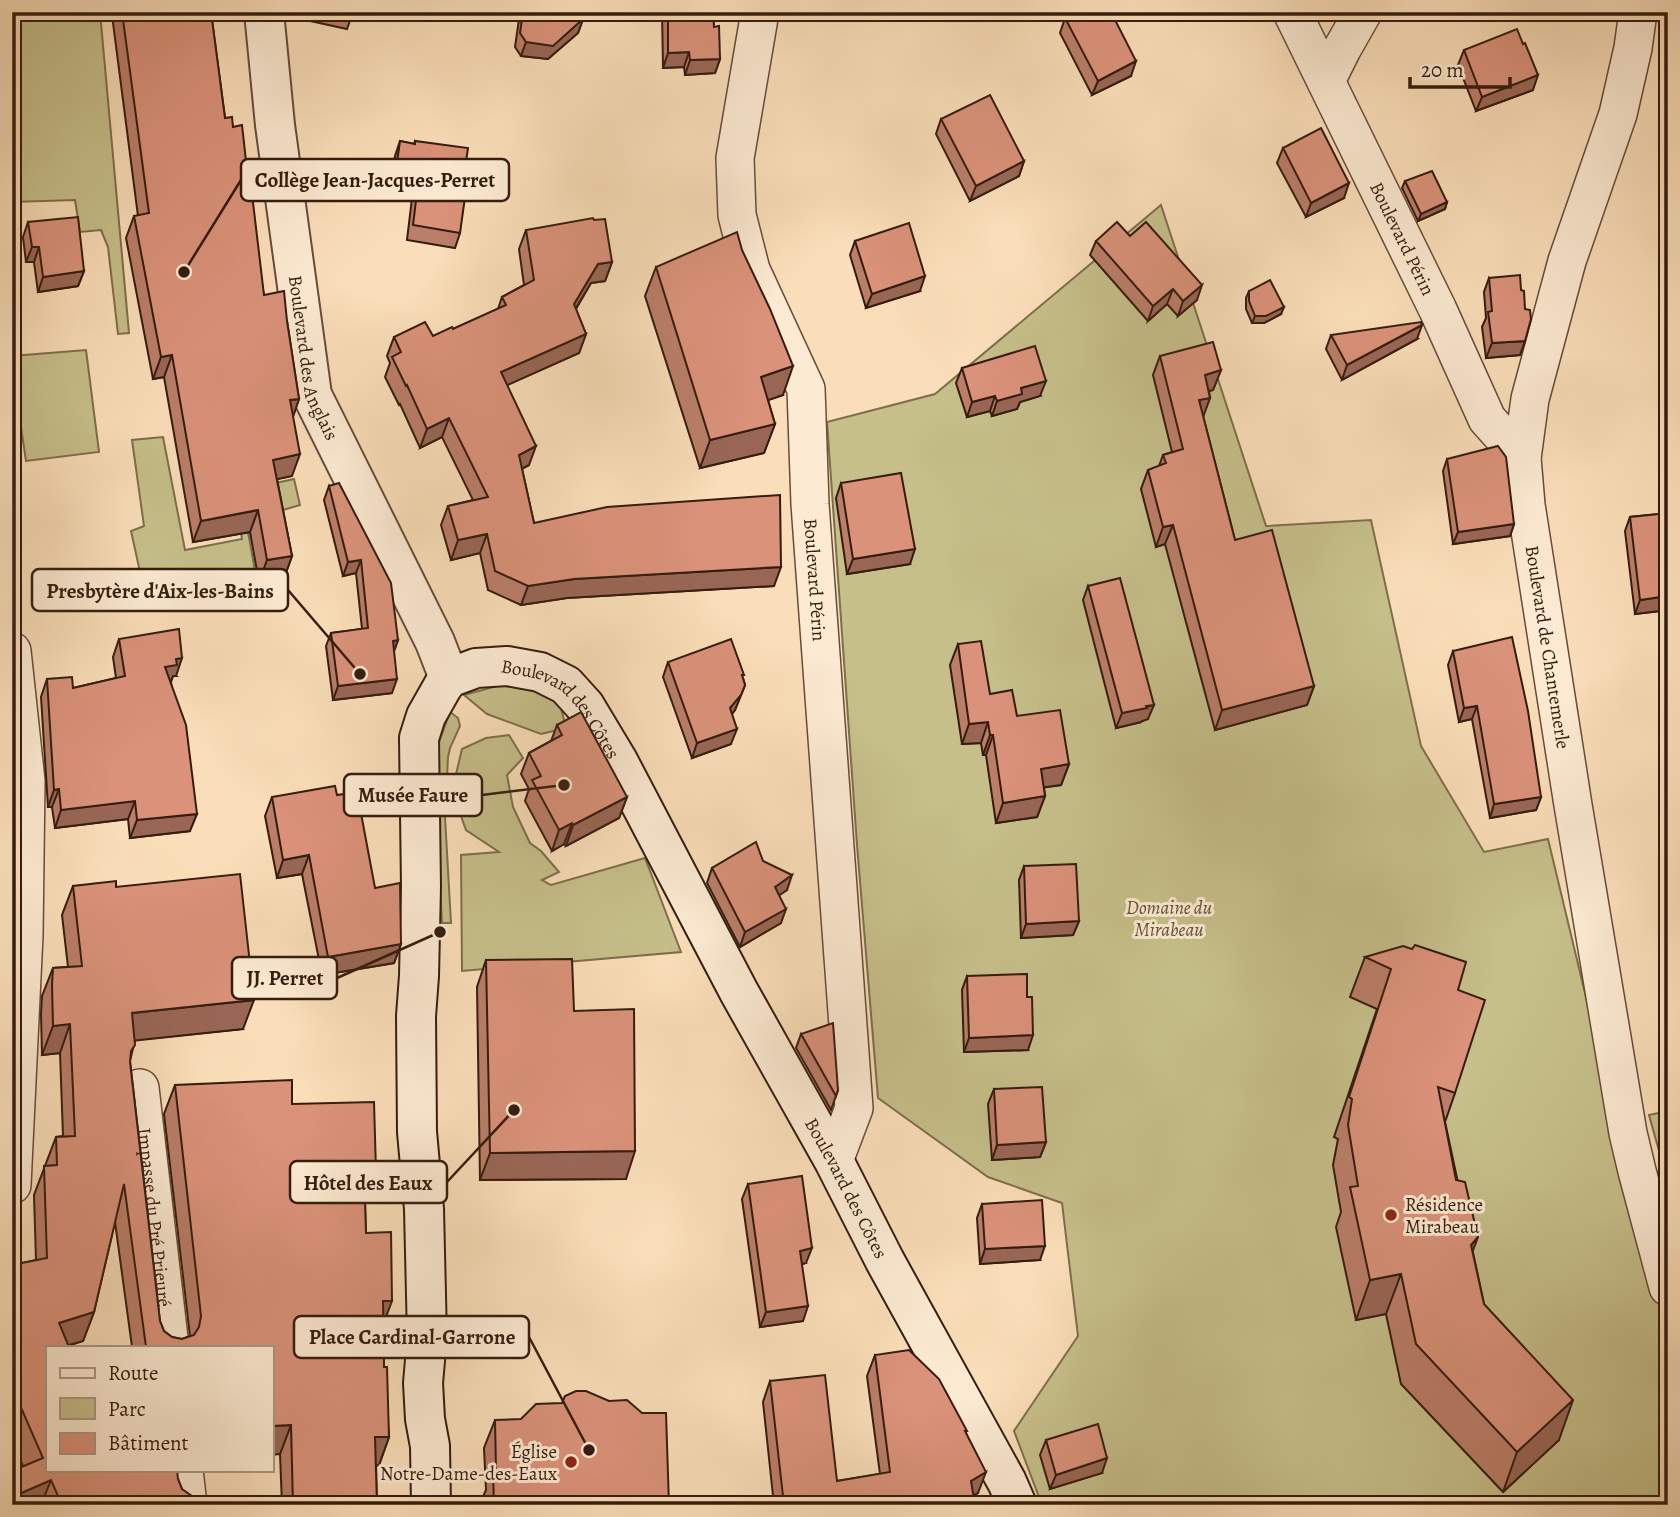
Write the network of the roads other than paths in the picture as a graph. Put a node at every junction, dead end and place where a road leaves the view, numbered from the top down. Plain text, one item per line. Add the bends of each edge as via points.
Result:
1 (264, 12) edge
2 (760, 12) edge
3 (1292, 12) edge
4 (1363, 12) edge
5 (1638, 12) edge
6 (1326, 81) junction
7 (1522, 458) junction
8 (12, 651) edge
9 (449, 678) junction
10 (140, 1088) dead end
11 (834, 1161) junction
12 (12, 1185) edge
13 (1668, 1287) edge
14 (170, 1346) edge
15 (184, 1472) edge
16 (188, 1505) edge
17 (431, 1505) edge
18 (1017, 1505) edge

1 - 9 main road, Boulevard des Anglais via 312,396
2 - 11 street, Boulevard Périn via 735,158 737,215 751,270 806,389 810,504 854,1108
3 - 6 street, Boulevard Périn
4 - 6 street
5 - 7 street, Boulevard de Chantemerle via 1618,114 1567,261 1530,399
6 - 7 street, Boulevard Périn via 1487,419
7 - 13 street, Boulevard de Chantemerle via 1626,1120
8 - 12 street via 26,781
9 - 11 main road, Boulevard des Côtes via 476,668 507,666 540,672 566,685 585,706
9 - 17 main road via 426,716 419,738 417,1132 424,1209 427,1338 423,1383
10 - 14 street, Impasse du Pré Prieuré
11 - 18 main road, Boulevard des Côtes
15 - 16 street

